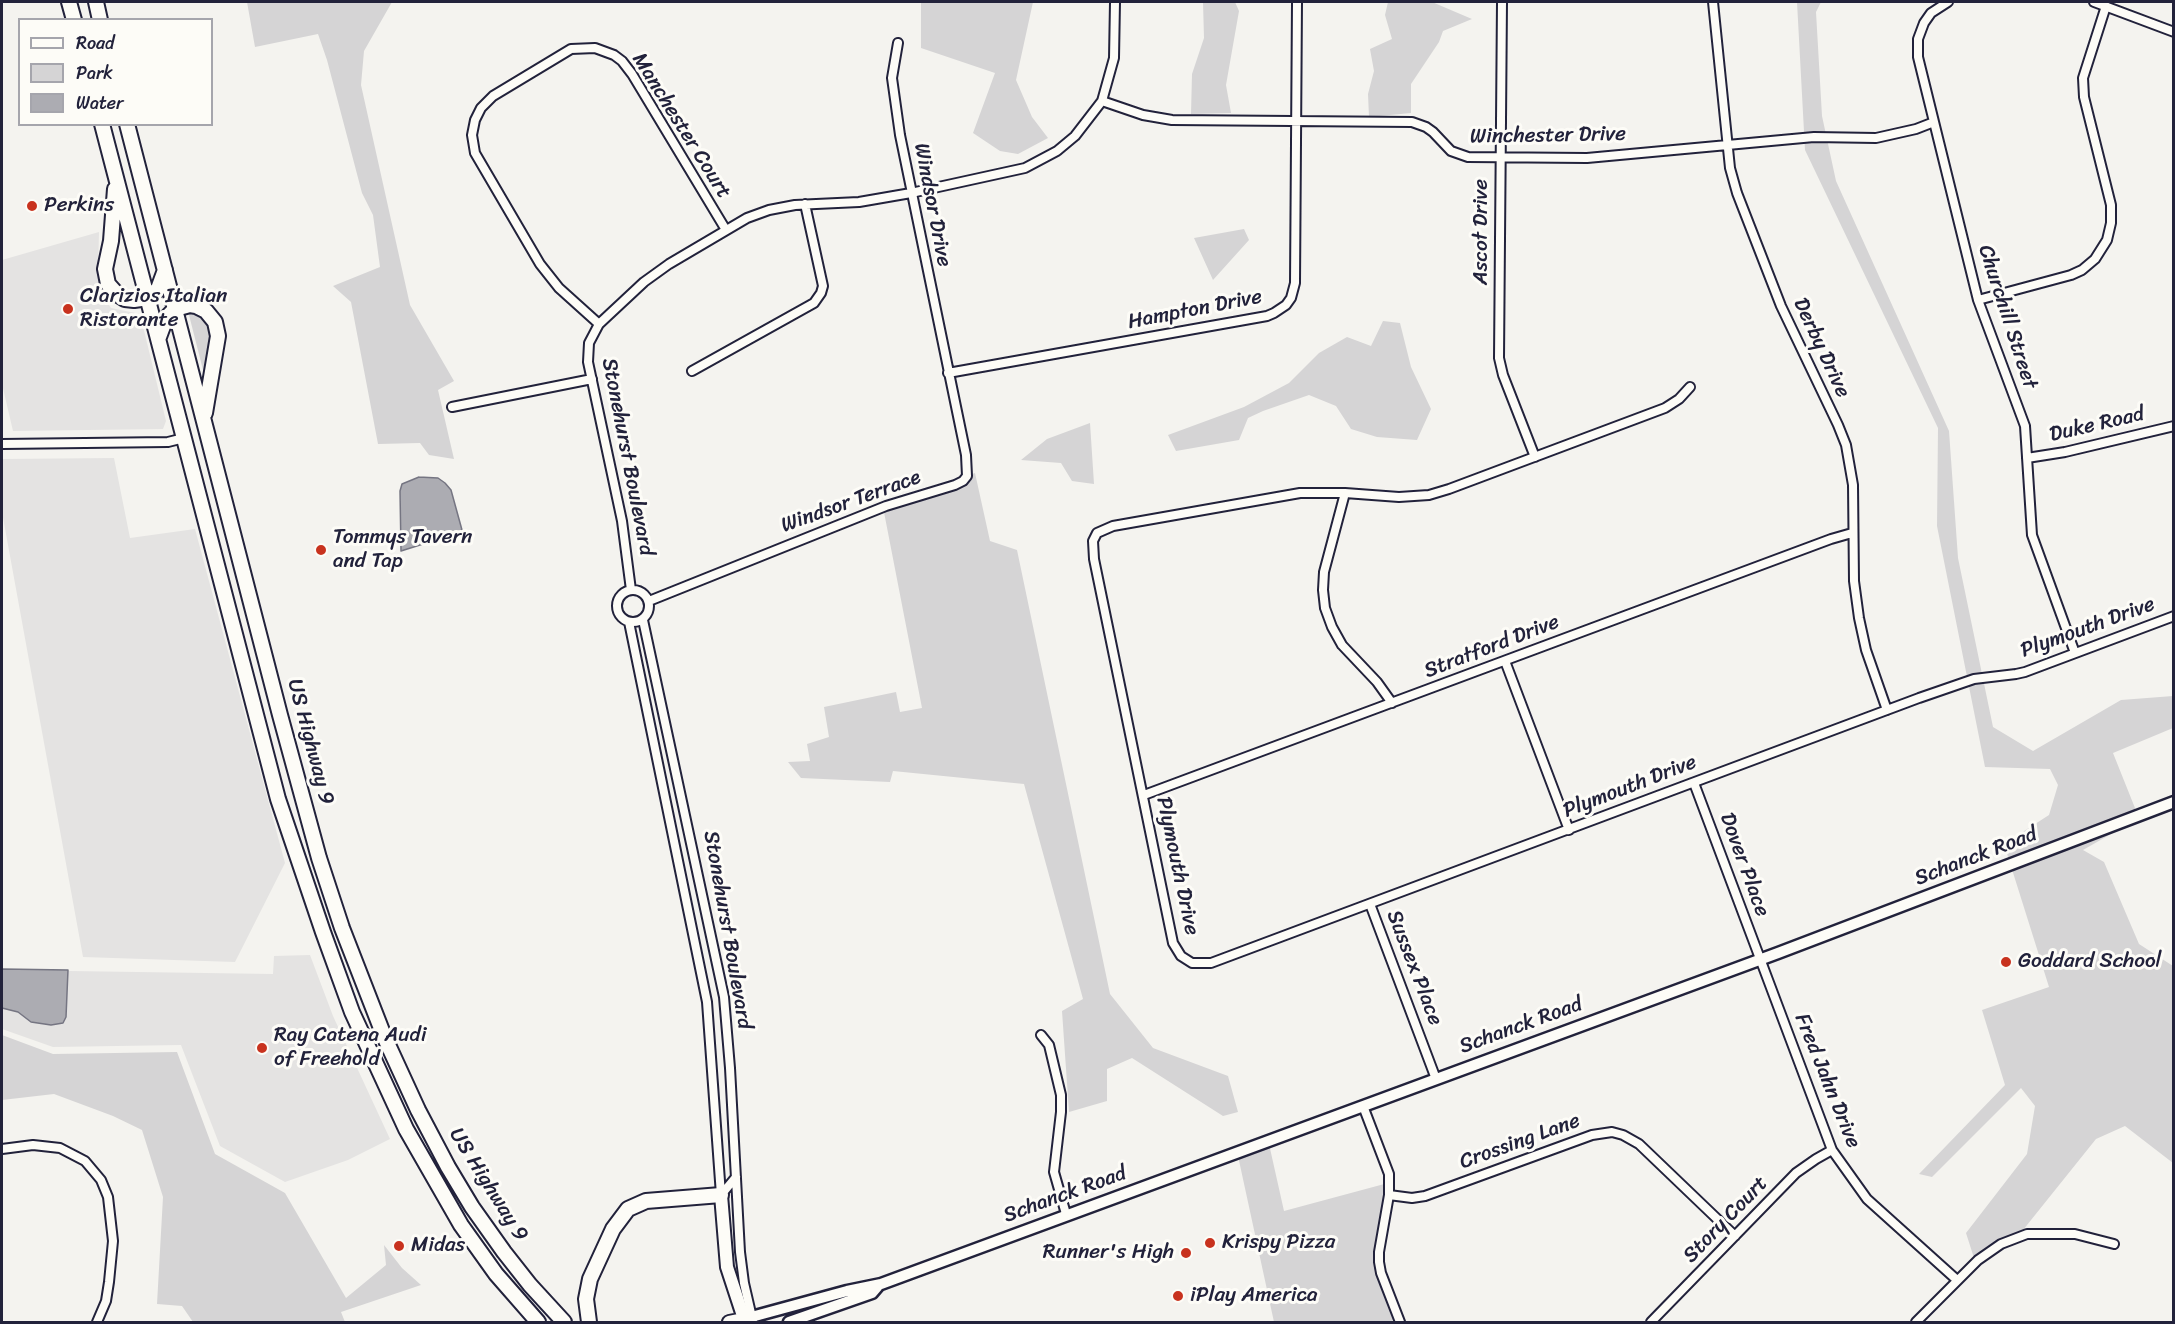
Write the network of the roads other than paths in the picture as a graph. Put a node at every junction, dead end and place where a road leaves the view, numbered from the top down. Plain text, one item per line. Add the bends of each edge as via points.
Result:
1 (69, 2) edge
2 (96, 2) edge
3 (1115, 2) edge
4 (1297, 2) edge
5 (1502, 2) edge
6 (1713, 2) edge
7 (1948, 2) edge
8 (2094, 2) edge
9 (2106, 6) junction
10 (73, 18) edge
11 (100, 18) edge
12 (2174, 32) edge
13 (898, 43) dead end
14 (1102, 101) junction
15 (1296, 121) junction
16 (1934, 122) junction
17 (103, 126) edge
18 (128, 126) edge
19 (1727, 145) junction
20 (1501, 157) junction
21 (116, 177) junction
22 (911, 193) junction
23 (805, 204) junction
24 (726, 230) junction
25 (165, 268) junction
26 (148, 298) junction
27 (1978, 300) junction
28 (175, 309) junction
29 (599, 324) junction
30 (158, 339) junction
31 (692, 371) dead end
32 (948, 373) junction
33 (592, 379) junction
34 (1690, 387) dead end
35 (452, 407) dead end
36 (204, 420) junction
37 (2174, 426) edge
38 (184, 438) junction
39 (2, 444) edge
40 (1535, 457) junction
41 (2027, 458) junction
42 (1345, 493) junction
43 (1852, 533) junction
44 (631, 590) junction
45 (649, 601) junction
46 (2174, 616) edge
47 (643, 620) junction
48 (629, 622) junction
49 (2075, 653) junction
50 (1505, 662) junction
51 (1392, 703) junction
52 (1887, 710) junction
53 (1694, 783) junction
54 (1144, 795) junction
55 (2174, 802) edge
56 (1569, 830) junction
57 (1370, 904) junction
58 (708, 919) junction
59 (692, 923) junction
60 (1760, 959) junction
61 (1041, 1035) dead end
62 (1436, 1078) junction
63 (1363, 1106) junction
64 (734, 1132) junction
65 (717, 1133) junction
66 (2, 1149) edge
67 (1832, 1150) junction
68 (736, 1177) junction
69 (1389, 1195) junction
70 (721, 1196) junction
71 (1066, 1214) junction
72 (1735, 1236) junction
73 (2114, 1244) dead end
74 (1957, 1280) junction
75 (881, 1284) junction
76 (749, 1320) edge
77 (97, 1323) edge
78 (538, 1323) edge
79 (564, 1323) edge
80 (589, 1323) edge
81 (729, 1323) edge
82 (789, 1323) edge
83 (1400, 1323) edge
84 (1651, 1323) edge
85 (1916, 1323) edge

1 - 10 highway
2 - 11 highway
3 - 14 street, Stonehurst Boulevard via 1114,58
4 - 15 street, Hampton Drive
5 - 20 street, Ascot Drive
6 - 19 street, Derby Drive
7 - 16 street, Churchill Street via 1932,13 1918,39 1918,57
8 - 9 street
9 - 12 street
9 - 27 street via 2083,78 2084,97 2111,205 2107,240 2095,259 2071,276
13 - 22 street, Windsor Drive via 892,78
14 - 15 street, Winchester Drive via 1172,120
14 - 22 street, Stonehurst Boulevard via 1075,136 1033,165
15 - 20 street, Winchester Drive via 1412,122 1426,127 1458,154
15 - 32 street, Hampton Drive via 1295,283 1291,298 1281,309 1267,316
16 - 19 street, Winchester Drive via 1876,138 1814,137
16 - 27 street, Churchill Street
17 - 21 highway, US Highway 9
18 - 25 highway, US Highway 9
19 - 20 street, Winchester Drive via 1587,158
19 - 43 street, Derby Drive via 1737,193 1781,306 1845,445 1853,484
20 - 40 street, Ascot Drive via 1500,358
21 - 26 highway, US Highway 9
21 - 26 highway via 106,278 112,290 125,298
22 - 23 street, Stonehurst Boulevard via 860,202
22 - 32 street, Windsor Drive
23 - 24 street, Stonehurst Boulevard via 769,210
23 - 31 street via 823,286 821,293 814,303
24 - 29 street, Stonehurst Boulevard via 653,276
24 - 29 street, Manchester Court via 632,74 614,55 595,48 571,49 493,96 475,120 475,153 540,264
25 - 26 highway via 158,289
25 - 28 highway, US Highway 9
26 - 30 highway, US Highway 9
27 - 41 street, Churchill Street via 2022,415
28 - 30 highway via 166,318
28 - 36 highway, US Highway 9
28 - 36 highway via 190,305 204,309 217,329
29 - 33 street, Stonehurst Boulevard via 587,353
30 - 38 highway, US Highway 9
32 - 45 street, Windsor Terrace via 968,465 963,481 858,517
33 - 35 street
33 - 44 street, Stonehurst Boulevard via 622,520
34 - 40 street, Plymouth Drive via 1665,408
36 - 79 highway, US Highway 9 via 316,849 365,990 414,1102 465,1195 520,1273
37 - 41 street, Duke Road
38 - 39 street via 168,442
38 - 78 highway, US Highway 9 via 278,799 352,1012 406,1129 447,1203 487,1262
40 - 42 street, Plymouth Drive via 1429,495
41 - 49 street, Churchill Street via 2032,535
42 - 51 street via 1324,572 1325,608 1342,645
42 - 54 street, Plymouth Drive via 1284,495 1113,526 1097,533 1094,559
43 - 50 street, Stratford Drive
43 - 52 street, Derby Drive via 1859,618
44 - 45 street via 640,591
44 - 48 street, Stonehurst Boulevard via 621,595 617,605 620,616
45 - 47 street, Stonehurst Boulevard via 649,611
46 - 49 street, Plymouth Drive
47 - 48 street
47 - 58 street, Stonehurst Boulevard
48 - 59 street, Stonehurst Boulevard
49 - 52 street, Plymouth Drive via 2016,674 1974,679
50 - 51 street, Stratford Drive
50 - 56 street
51 - 54 street, Stratford Drive
52 - 53 street, Plymouth Drive
53 - 56 street, Plymouth Drive
53 - 60 street, Dover Place
54 - 57 street, Plymouth Drive via 1173,943 1181,956 1192,963 1211,963
55 - 60 street, Schanck Road
56 - 57 street, Plymouth Drive
57 - 62 street, Sussex Place
58 - 59 street
58 - 64 street, Stonehurst Boulevard via 724,997
59 - 65 street, Stonehurst Boulevard via 711,1032
60 - 62 street, Schanck Road
60 - 67 street, Fred Jahn Drive
61 - 71 street via 1049,1045 1061,1095 1054,1172
62 - 63 street, Schanck Road
63 - 69 street via 1389,1174
63 - 71 street, Schanck Road
64 - 65 street
64 - 68 street, Stonehurst Boulevard
65 - 70 street, Stonehurst Boulevard
66 - 77 street via 33,1145 60,1148 85,1161 101,1180 108,1197 113,1241 109,1282
67 - 72 street, Story Court via 1796,1173
67 - 74 street, Fred Jahn Drive via 1867,1199
68 - 70 street
68 - 76 street, Stonehurst Boulevard
69 - 72 street, Crossing Lane via 1425,1196 1592,1135 1612,1132 1639,1144
69 - 83 street via 1379,1263
70 - 76 main road, Stonehurst Boulevard via 727,1267
70 - 80 highway via 646,1201 628,1209 613,1229 590,1279 586,1299
71 - 75 street, Schanck Road
72 - 84 street, Story Court
73 - 74 street via 2075,1234 2026,1234 2001,1244
74 - 85 street
75 - 76 street, Schanck Road
75 - 82 street, Schanck Road via 872,1293
76 - 81 main road, Schanck Road

